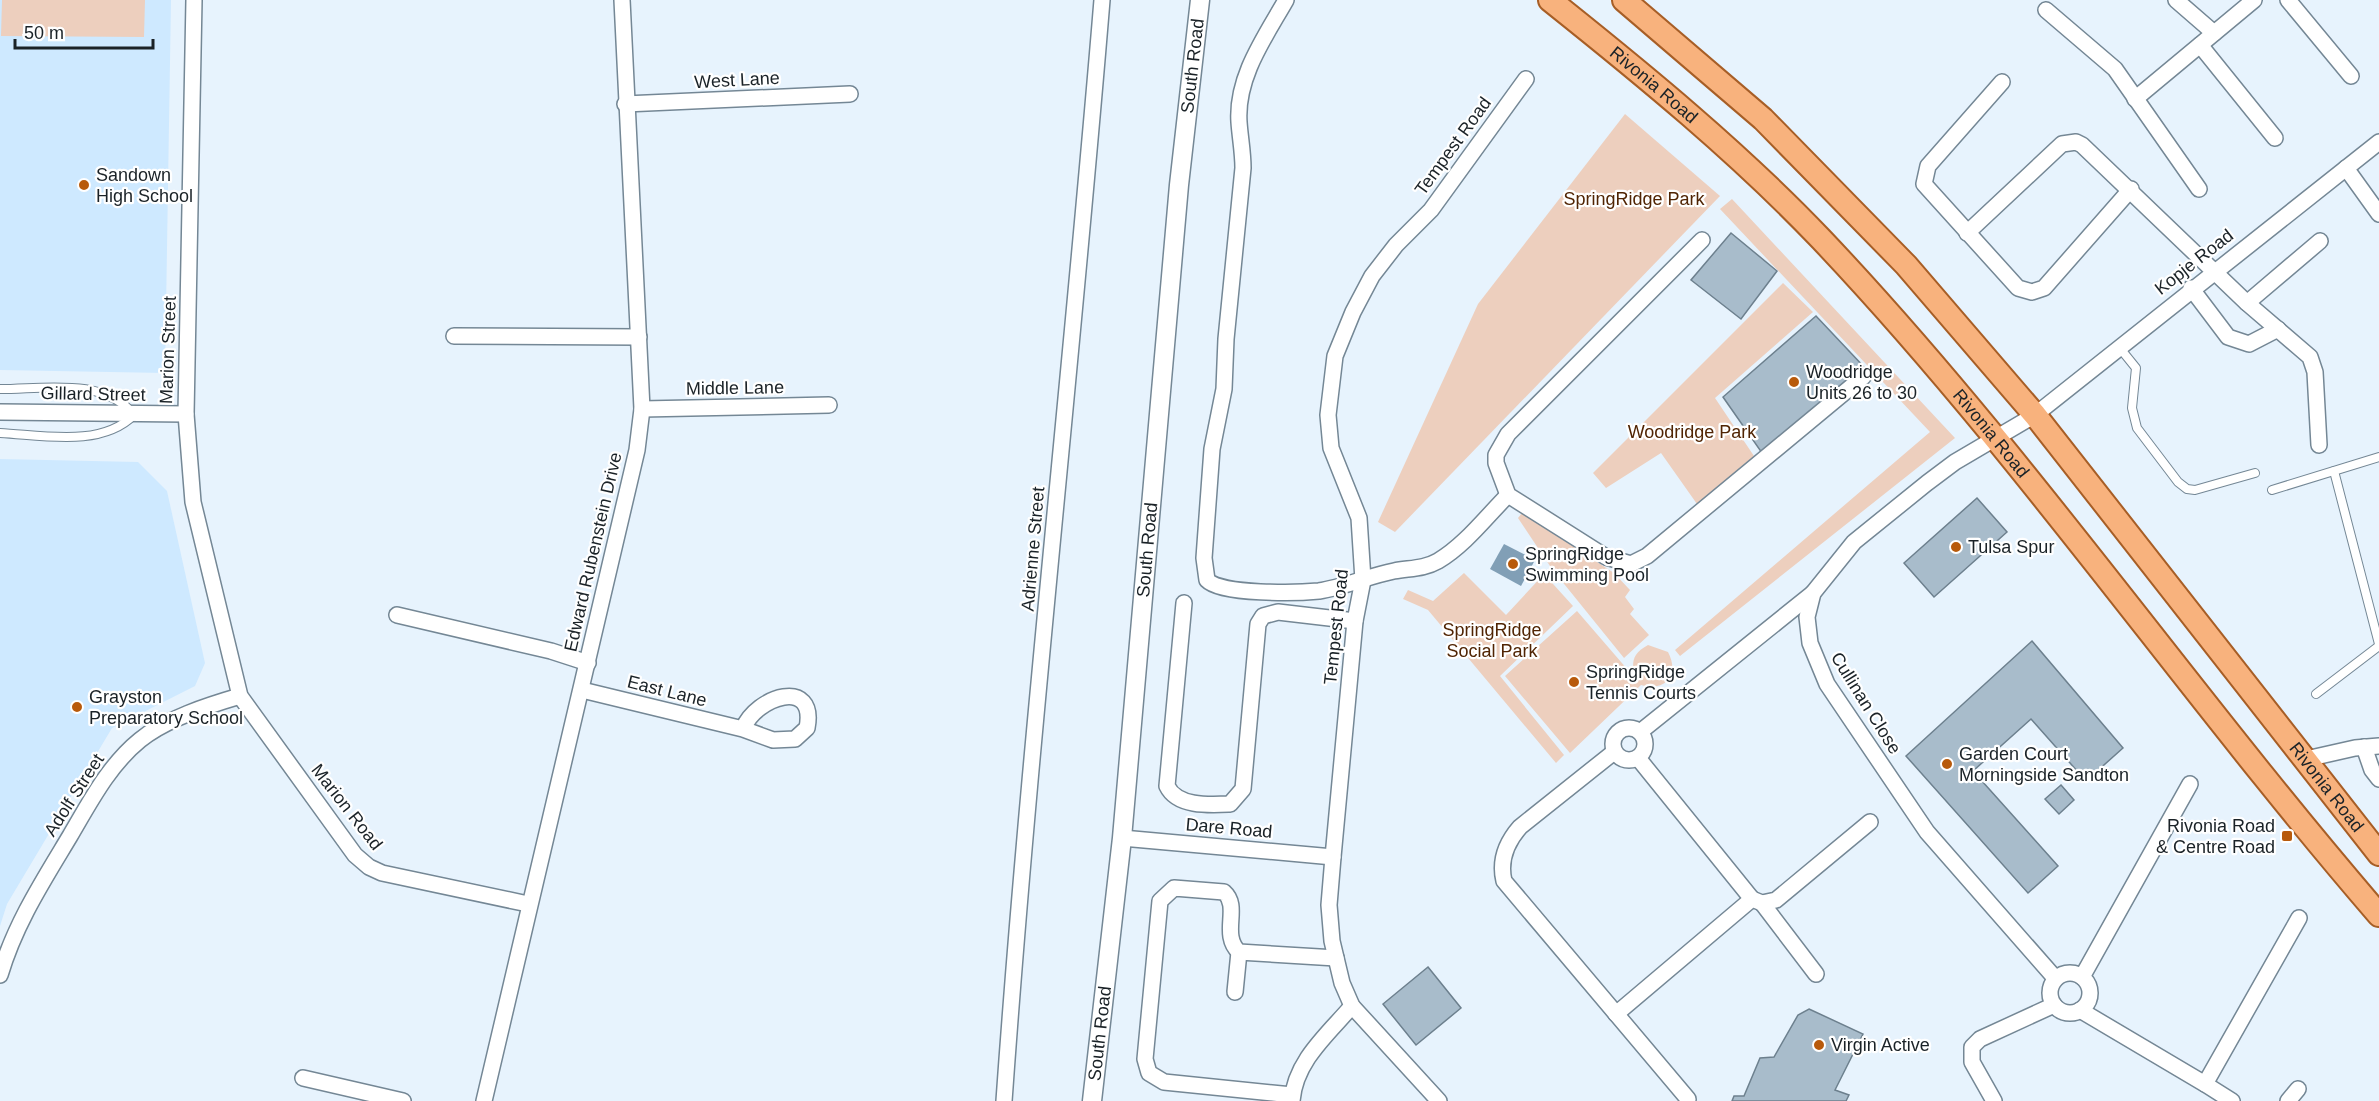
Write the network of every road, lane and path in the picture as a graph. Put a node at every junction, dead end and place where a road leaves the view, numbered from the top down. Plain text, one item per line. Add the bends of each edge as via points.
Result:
1 (194, 0) edge
2 (622, 0) edge
3 (1102, 0) edge
4 (1200, 0) edge
5 (1286, 0) edge
6 (1550, 0) edge
7 (1624, 0) edge
8 (2176, 0) edge
9 (2254, 0) edge
10 (2288, 0) edge
11 (1641, 8) edge
12 (2046, 10) dead end
13 (2214, 33) junction
14 (2200, 45) junction
15 (2351, 76) dead end
16 (1526, 79) dead end
17 (2002, 82) dead end
18 (850, 94) dead end
19 (2135, 99) junction
20 (626, 104) junction
21 (2275, 138) dead end
22 (2379, 142) edge
23 (2346, 168) junction
24 (2131, 189) junction
25 (2199, 189) dead end
26 (2379, 214) edge
27 (1967, 233) junction
28 (1702, 240) dead end
29 (2320, 241) dead end
30 (2214, 270) junction
31 (2191, 288) junction
32 (2247, 303) junction
33 (2278, 329) junction
34 (454, 336) dead end
35 (639, 337) junction
36 (2119, 347) junction
37 (1863, 377) dead end
38 (0, 389) edge
39 (829, 405) dead end
40 (642, 409) junction
41 (0, 412) edge
42 (186, 414) junction
43 (134, 415) junction
44 (2035, 415) junction
45 (0, 434) edge
46 (1995, 440) junction
47 (2319, 445) dead end
48 (2379, 457) edge
49 (2334, 471) junction
50 (2255, 473) dead end
51 (2272, 490) dead end
52 (1508, 495) junction
53 (1363, 579) junction
54 (1813, 593) junction
55 (1184, 603) dead end
56 (397, 615) dead end
57 (1355, 621) junction
58 (2379, 645) edge
59 (588, 663) junction
60 (582, 690) junction
61 (2316, 694) dead end
62 (240, 696) junction
63 (744, 729) dead end
64 (1640, 732) junction
65 (2372, 746) edge
66 (1614, 752) junction
67 (1638, 758) junction
68 (2306, 759) junction
69 (2379, 779) edge
70 (2190, 784) dead end
71 (1870, 822) dead end
72 (1122, 838) junction
73 (2379, 854) edge
74 (1333, 857) junction
75 (1757, 901) junction
76 (528, 904) junction
77 (2379, 915) edge
78 (2299, 918) dead end
79 (1239, 952) junction
80 (1336, 958) junction
81 (1816, 974) dead end
82 (0, 975) edge
83 (2082, 977) junction
84 (2055, 978) junction
85 (1235, 992) dead end
86 (2054, 1005) junction
87 (1352, 1006) junction
88 (2080, 1010) junction
89 (1616, 1014) junction
90 (303, 1078) dead end
91 (2205, 1084) junction
92 (2298, 1089) dead end
93 (1292, 1098) edge
94 (1688, 1099) dead end
95 (403, 1101) edge
96 (484, 1101) edge
97 (1004, 1101) edge
98 (1092, 1101) edge
99 (1439, 1101) edge
100 (1994, 1101) edge
101 (2232, 1101) edge
102 (2288, 1101) edge

1 - 42 street, Marion Street
2 - 20 street, Edward Rubenstein Drive
3 - 97 street, Adrienne Street
4 - 72 street, South Road via 1179,186
5 - 53 street via 1251,64 1241,91 1240,212 1224,389 1212,449 1204,573 1210,584 1216,586 1295,592
6 - 46 main road, Rivonia Road via 1729,149 1819,237 1899,324
7 - 11 main road, Rivonia Road
8 - 13 street
9 - 13 street
10 - 15 street
11 - 44 main road, Rivonia Road via 1830,184 1906,265
12 - 19 street via 2115,69
13 - 14 street
14 - 19 street
14 - 21 street
16 - 53 street, Tempest Road via 1431,210 1372,276 1336,350 1328,437 1356,508
17 - 27 street via 1924,175 1924,184
18 - 20 street, West Lane
19 - 25 street
20 - 35 street, Edward Rubenstein Drive
22 - 23 street, Kopje Road
23 - 26 street
23 - 30 street, Kopje Road
24 - 27 street via 2082,145 2062,144
24 - 27 street via 2039,291 2018,288
24 - 30 street
28 - 52 street via 1508,434 1496,455
29 - 32 street
30 - 31 street, Kopje Road
30 - 32 street
31 - 33 street via 2228,337 2249,344
31 - 36 street, Kopje Road
32 - 33 street
33 - 47 street via 2310,357 2315,372
34 - 35 street
35 - 40 street, Edward Rubenstein Drive
36 - 44 street, Kopje Road
36 - 50 lane via 2136,368 2132,408 2137,428 2178,482 2194,490
37 - 52 street via 1647,556 1631,564 1606,557
38 - 43 lane via 96,390 124,404
39 - 40 street, Middle Lane
40 - 59 street, Edward Rubenstein Drive via 637,450
41 - 43 street, Gillard Street
42 - 43 street, Gillard Street
42 - 62 street, Marion Street via 193,502
43 - 45 lane via 119,429 94,435
44 - 46 street, Kopje Road
44 - 68 main road, Rivonia Road
46 - 54 street, Cullinan Close via 1946,469 1854,542
46 - 77 main road, Rivonia Road via 2303,827
48 - 49 lane
49 - 51 lane
49 - 58 lane
52 - 53 street via 1436,562
53 - 57 street, Tempest Road
54 - 64 street
54 - 84 street, Cullinan Close via 1807,617 1810,643 1827,684 1927,832
55 - 57 street via 1167,786 1179,799 1217,805 1230,804 1243,789 1258,624 1263,616 1278,612
56 - 59 street
57 - 74 street, Tempest Road
58 - 61 lane
59 - 60 street, Edward Rubenstein Drive
60 - 63 street, East Lane
60 - 76 street, Edward Rubenstein Drive
62 - 76 street, Marion Road via 355,855 369,867 404,879
62 - 82 street, Adolf Street via 196,710 142,738 124,753 27,907 7,949
64 - 66 street via 1626,727 1618,730 1613,737
64 - 67 street via 1645,740
65 - 68 street
65 - 69 street via 2372,770
66 - 67 street via 1625,760
66 - 89 street via 1520,827 1512,836 1501,868 1504,881
67 - 75 street
68 - 73 main road, Rivonia Road
70 - 83 street
71 - 75 street via 1776,900
72 - 74 street, Dare Road
72 - 98 street, South Road
74 - 80 street, Tempest Road via 1329,905
75 - 81 street
75 - 89 street
76 - 96 street, Edward Rubenstein Drive
78 - 91 street
79 - 80 street
79 - 85 street
79 - 93 street via 1229,937 1231,903 1224,892 1174,888 1160,901 1146,1067 1152,1077 1164,1082
80 - 87 street, Tempest Road
83 - 84 street via 2071,972
83 - 88 street via 2090,998
84 - 86 street via 2049,995
86 - 88 street via 2066,1013
86 - 100 street via 1980,1039 1972,1047 1972,1062
87 - 93 street via 1310,1053
87 - 99 street, Tempest Road
88 - 91 street
89 - 94 street
90 - 95 street
91 - 101 street
92 - 102 street

